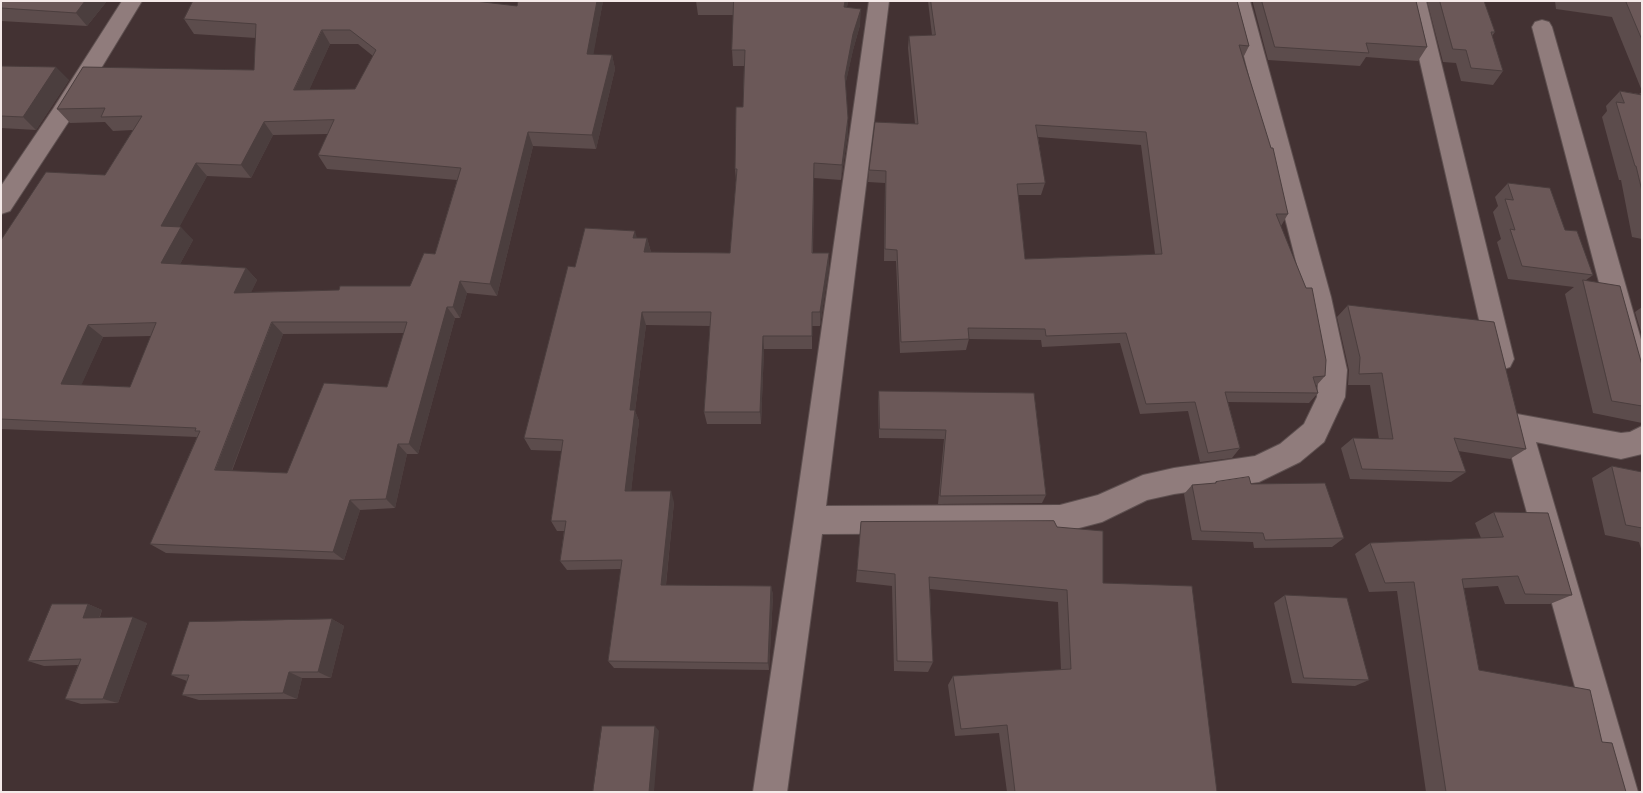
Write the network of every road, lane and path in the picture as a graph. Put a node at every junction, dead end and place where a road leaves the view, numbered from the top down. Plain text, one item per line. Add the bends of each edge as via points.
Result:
1 (132, 1) edge
2 (879, 1) edge
3 (1240, 1) edge
4 (1416, 1) edge
5 (1542, 27) dead end
6 (1, 205) edge
7 (1506, 378) edge
8 (1642, 393) edge
9 (1642, 438) edge
10 (809, 520) junction
11 (770, 792) edge
12 (1622, 792) edge

1 - 6 street
2 - 10 street
3 - 10 street via 1329,343 1333,370 1331,398 1314,433 1290,453 1259,469 1143,488 1102,508 1060,519
4 - 7 street
5 - 8 street
9 - 12 street via 1638,443 1621,446 1515,417
10 - 11 street

